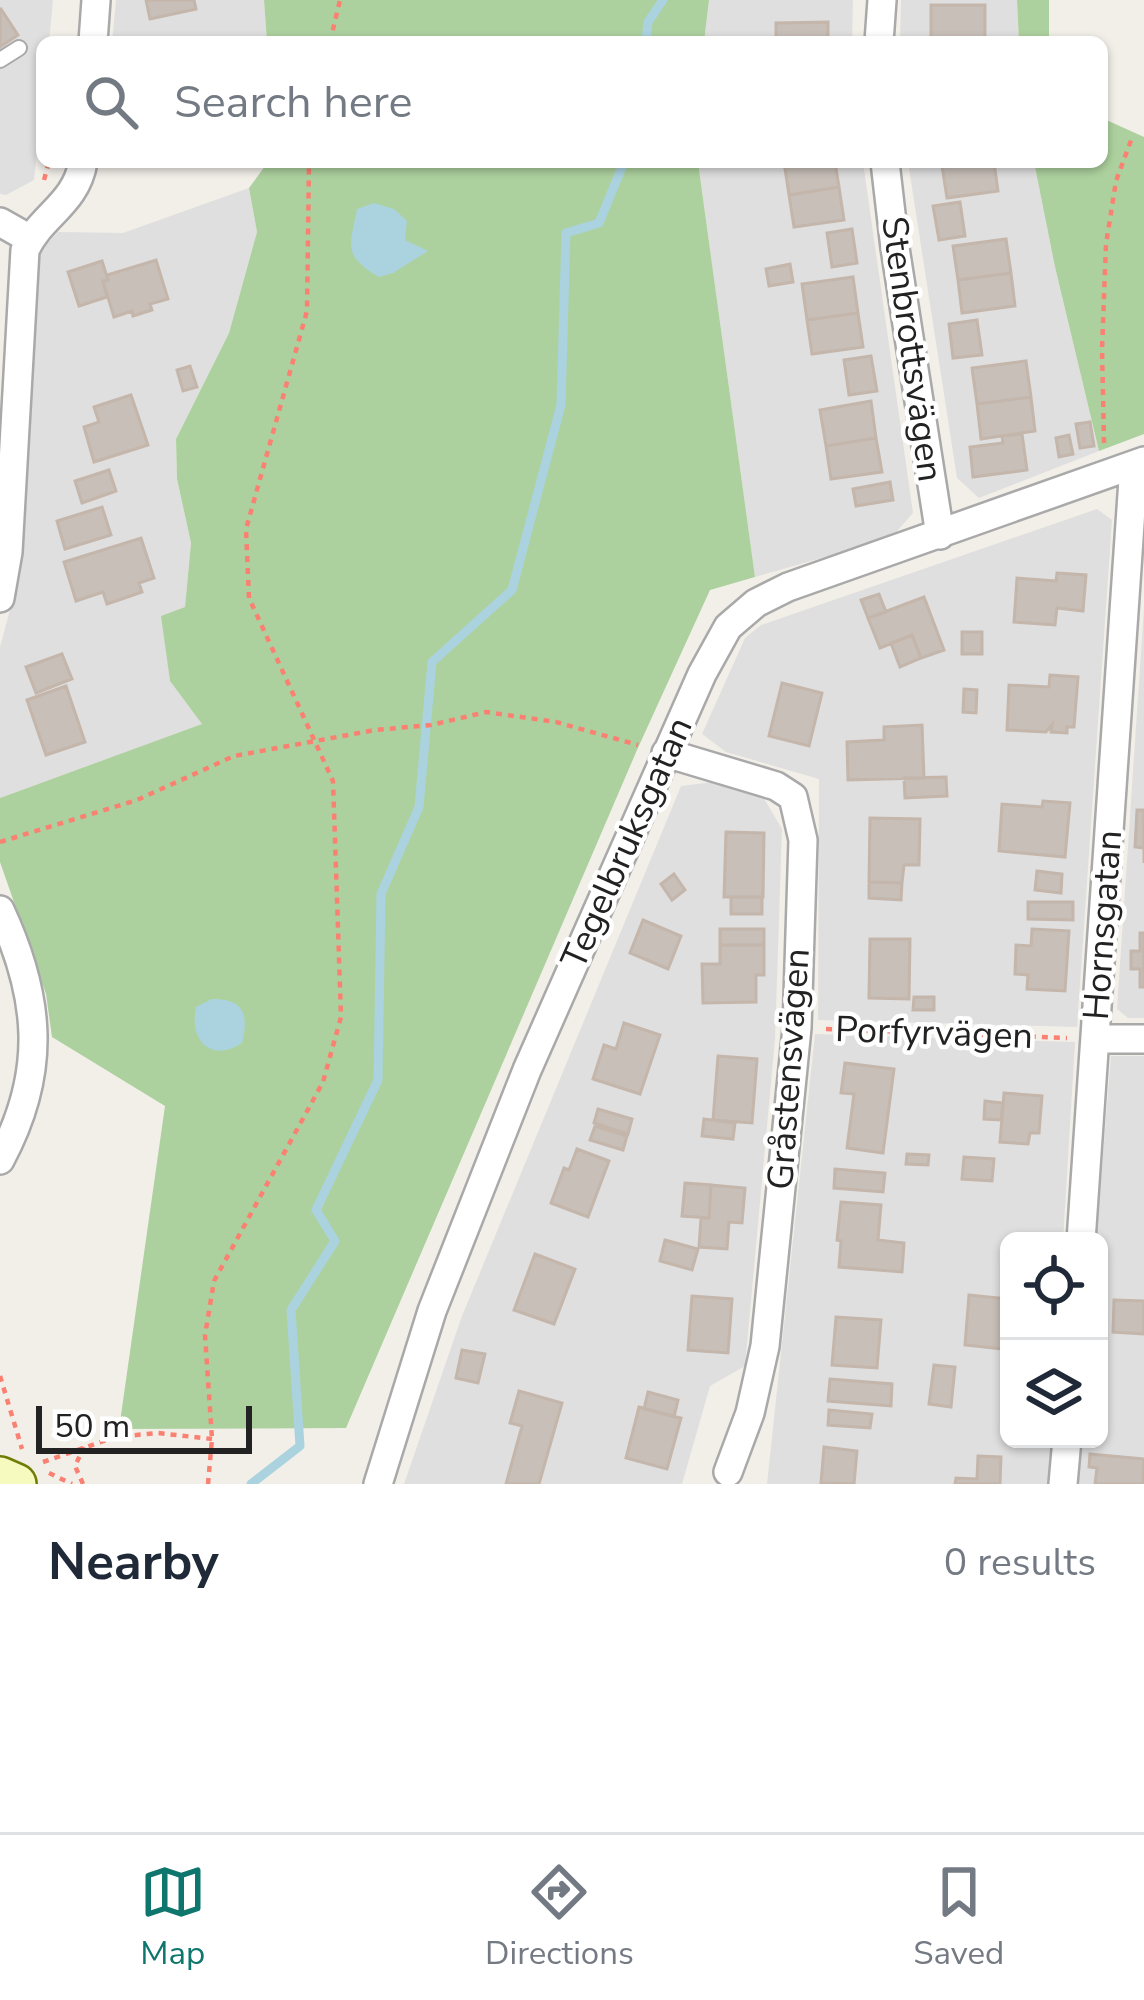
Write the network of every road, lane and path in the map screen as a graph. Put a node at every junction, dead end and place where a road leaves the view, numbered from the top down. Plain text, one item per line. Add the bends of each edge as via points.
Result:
1 (96, 0) edge
2 (340, 0) edge
3 (881, 0) edge
4 (93, 36) edge
5 (331, 36) edge
6 (880, 36) edge
7 (19, 47) dead end
8 (0, 60) edge
9 (1133, 135) dead end
10 (82, 168) edge
11 (309, 168) edge
12 (886, 168) edge
13 (0, 222) edge
14 (30, 239) junction
15 (1139, 463) edge
16 (1105, 476) junction
17 (6, 481) edge
18 (940, 535) junction
19 (0, 598) edge
20 (315, 742) junction
21 (666, 753) junction
22 (0, 842) edge
23 (0, 910) edge
24 (797, 1028) junction
25 (1095, 1039) junction
26 (1144, 1039) edge
27 (0, 1160) edge
28 (1082, 1232) edge
29 (0, 1376) edge
30 (212, 1439) junction
31 (84, 1447) junction
32 (1066, 1448) edge
33 (19, 1470) edge
34 (728, 1472) dead end
35 (83, 1484) edge
36 (208, 1484) edge
37 (378, 1484) edge
38 (1064, 1484) edge

1 - 4 street
2 - 5 path
3 - 6 street
7 - 8 lane
9 - 16 path via 1106,244
10 - 14 street via 72,195
11 - 20 path via 307,310 246,529 249,598
12 - 18 street, Stenbrottsvägen
13 - 14 street
14 - 17 street
15 - 16 street, Tegelbruksgatan
15 - 25 street, Hornsgatan
16 - 18 street, Tegelbruksgatan
17 - 19 street
18 - 21 street, Tegelbruksgatan via 756,603 728,626
20 - 21 path via 486,712
20 - 22 path via 234,756 137,800
20 - 30 path via 333,781 341,1017 323,1082 214,1281 206,1334
21 - 24 street, Gråstensvägen via 794,797 803,840
21 - 37 street, Tegelbruksgatan via 432,1310
23 - 27 street via 26,975 34,1040 25,1104
24 - 25 path, Porfyrvägen
24 - 34 street, Gråstensvägen via 765,1346
25 - 26 street
25 - 28 street, Hornsgatan
29 - 33 path
30 - 31 path via 158,1433
30 - 36 path
31 - 33 path
31 - 35 path via 76,1466
32 - 38 street

